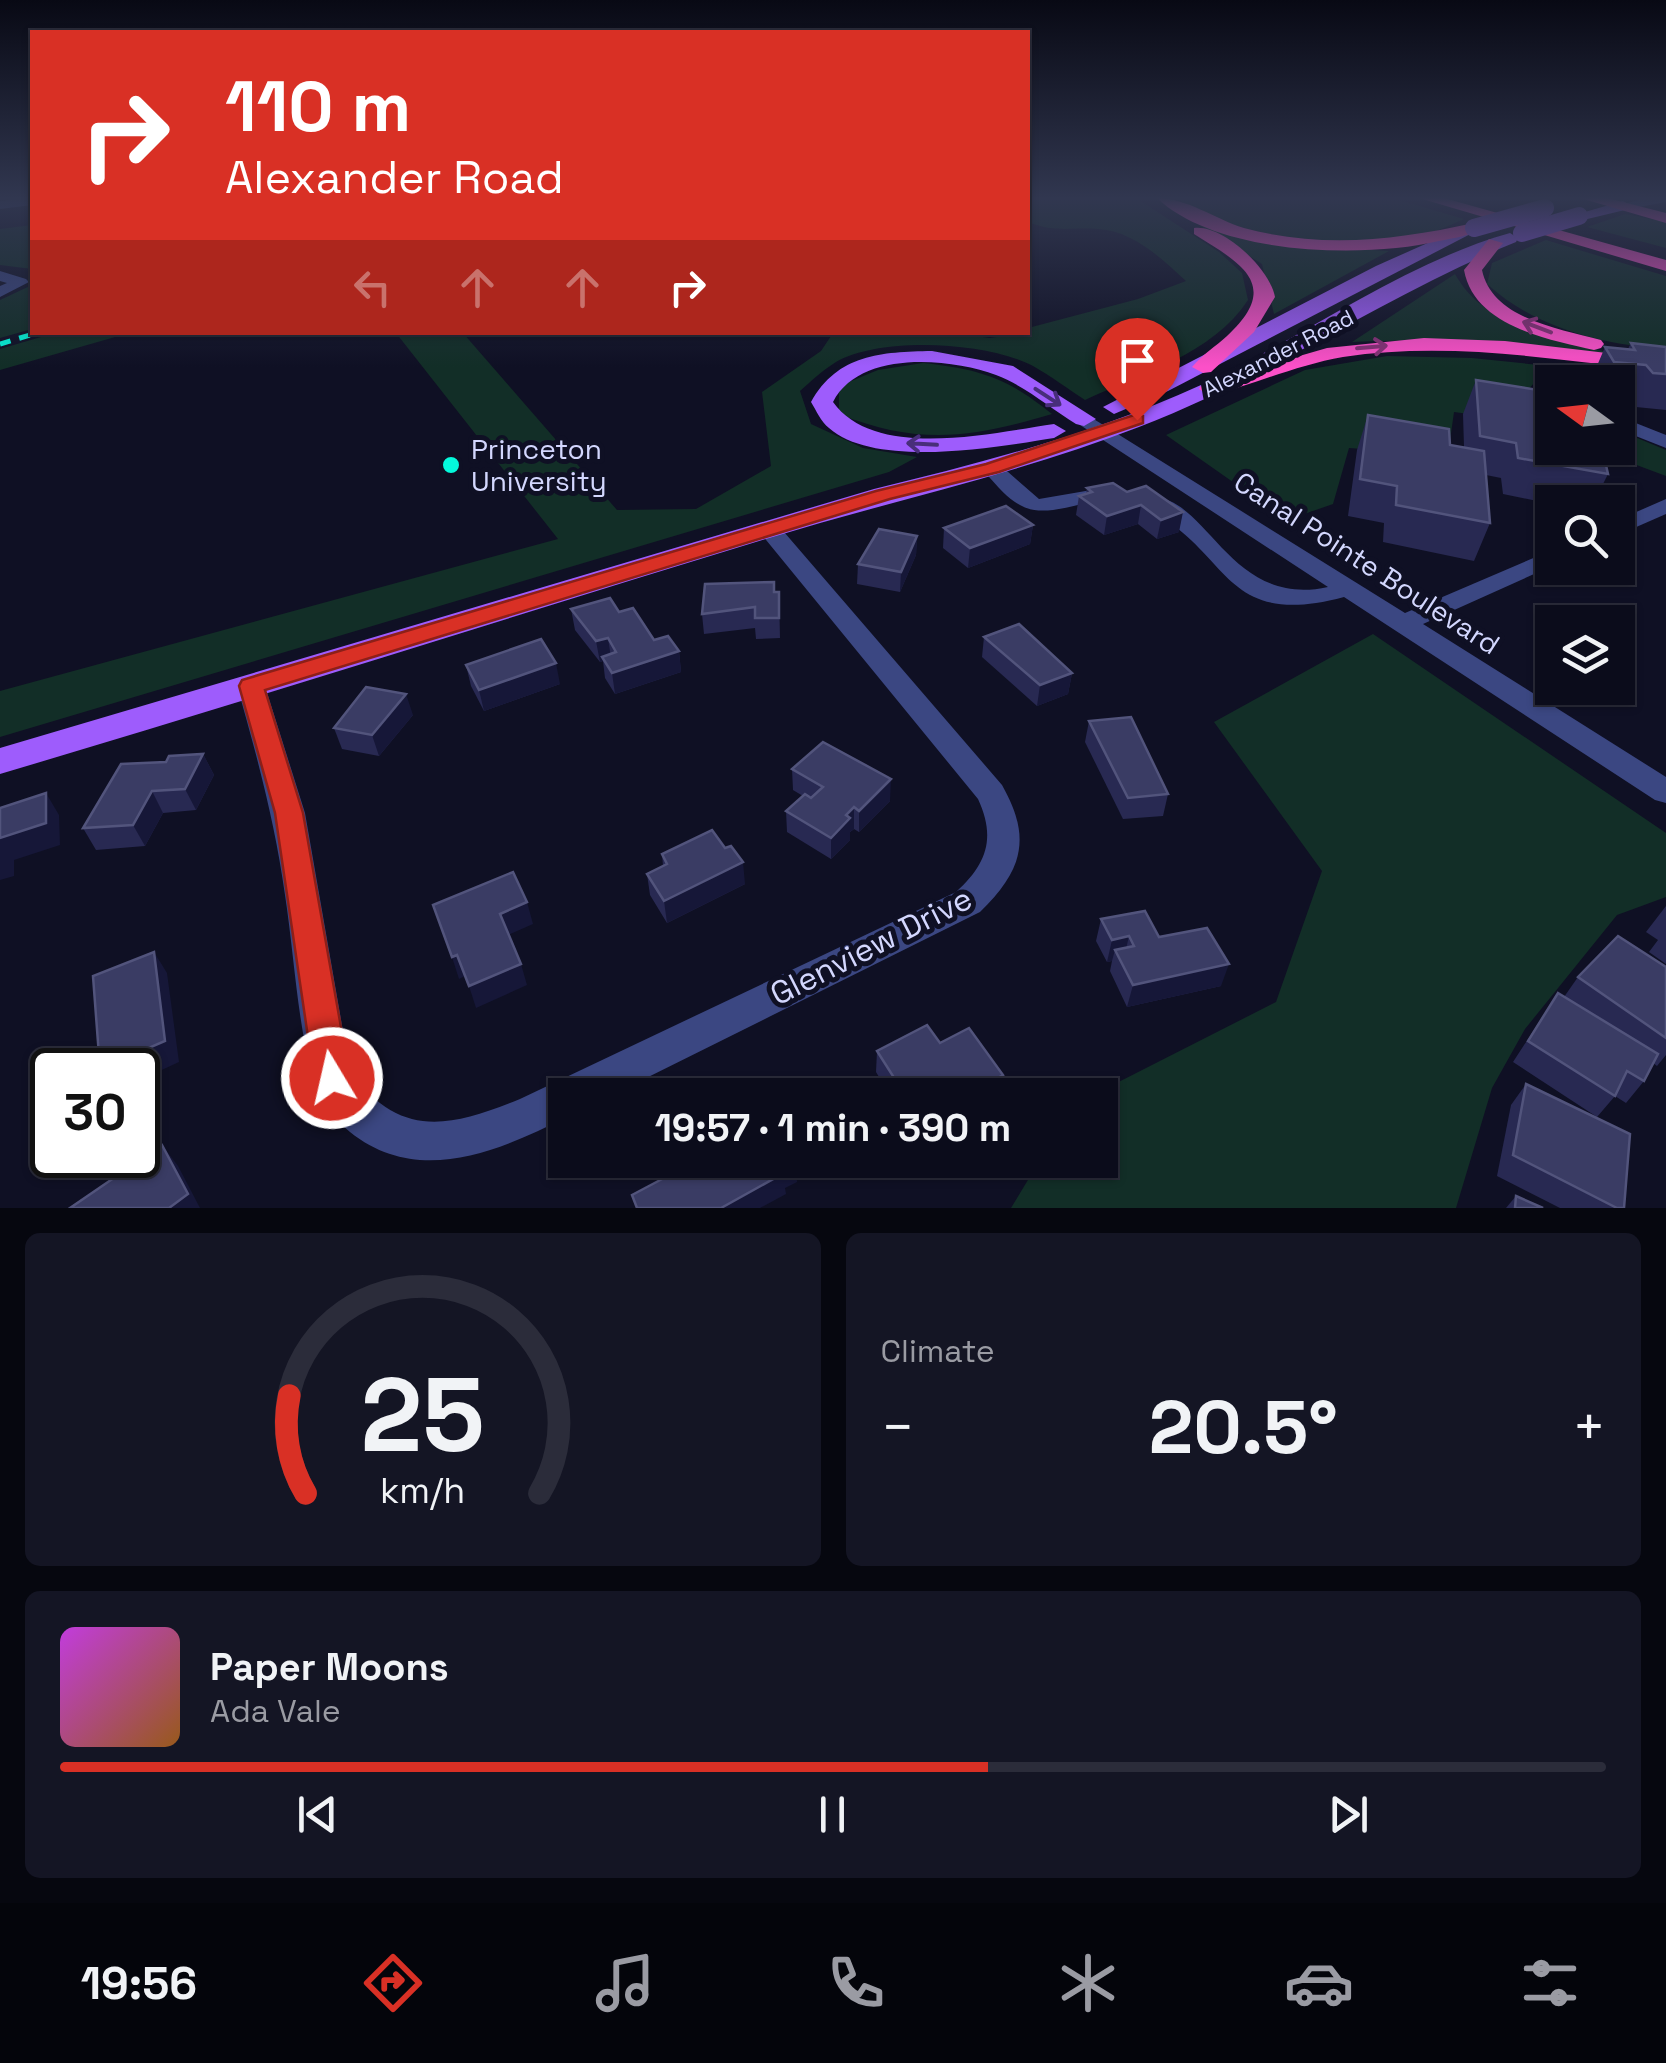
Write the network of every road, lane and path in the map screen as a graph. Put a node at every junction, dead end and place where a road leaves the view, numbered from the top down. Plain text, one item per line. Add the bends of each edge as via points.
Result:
1 (1240, 254) edge
2 (1414, 254) edge
3 (1467, 254) edge
4 (1485, 254) edge
5 (1618, 254) edge
6 (1666, 270) edge
7 (0, 276) edge
8 (0, 292) edge
9 (1666, 357) edge
10 (1666, 366) edge
11 (1206, 378) junction
12 (1635, 421) edge
13 (1666, 424) edge
14 (1096, 425) junction
15 (1635, 427) edge
16 (1054, 431) junction
17 (1666, 442) edge
18 (992, 468) junction
19 (883, 495) junction
20 (1666, 506) edge
21 (1635, 520) edge
22 (770, 530) junction
23 (1535, 564) edge
24 (1349, 587) junction
25 (1404, 622) junction
26 (251, 686) junction
27 (0, 761) edge
28 (1666, 792) edge
29 (607, 1078) edge
30 (548, 1106) edge

1 - 11 highway via 1259,273 1267,302
2 - 11 main road, Alexander Road
3 - 11 main road, Alexander Road
9 -> 4 highway via 1569,338 1494,306 1472,276
5 - 6 highway
7 - 8 street via 21,282
11 -> 10 highway via 1396,345
11 - 14 main road, Alexander Road
12 - 13 street
14 - 16 main road, Alexander Road
16 -> 14 main road via 956,444 892,442 836,422 822,402 828,387 852,371 931,357 1005,371
14 - 18 main road, Alexander Road
14 - 24 street, Canal Pointe Boulevard
15 - 17 street
16 - 19 main road, Alexander Road
18 - 19 main road, Alexander Road
18 - 24 street via 1031,507 1110,493 1161,507 1260,590 1316,598
19 - 22 main road, Alexander Road
20 - 21 street
22 - 26 main road, Alexander Road
22 - 29 street, Glenview Drive via 991,793 1006,838 1002,861 968,902
23 - 25 street
24 - 25 street, Canal Pointe Boulevard
25 - 28 street, Canal Pointe Boulevard
26 - 27 main road, Alexander Road
26 - 30 street, Glenview Drive via 289,813 332,1078 346,1106 373,1128 406,1140 448,1142 489,1133

